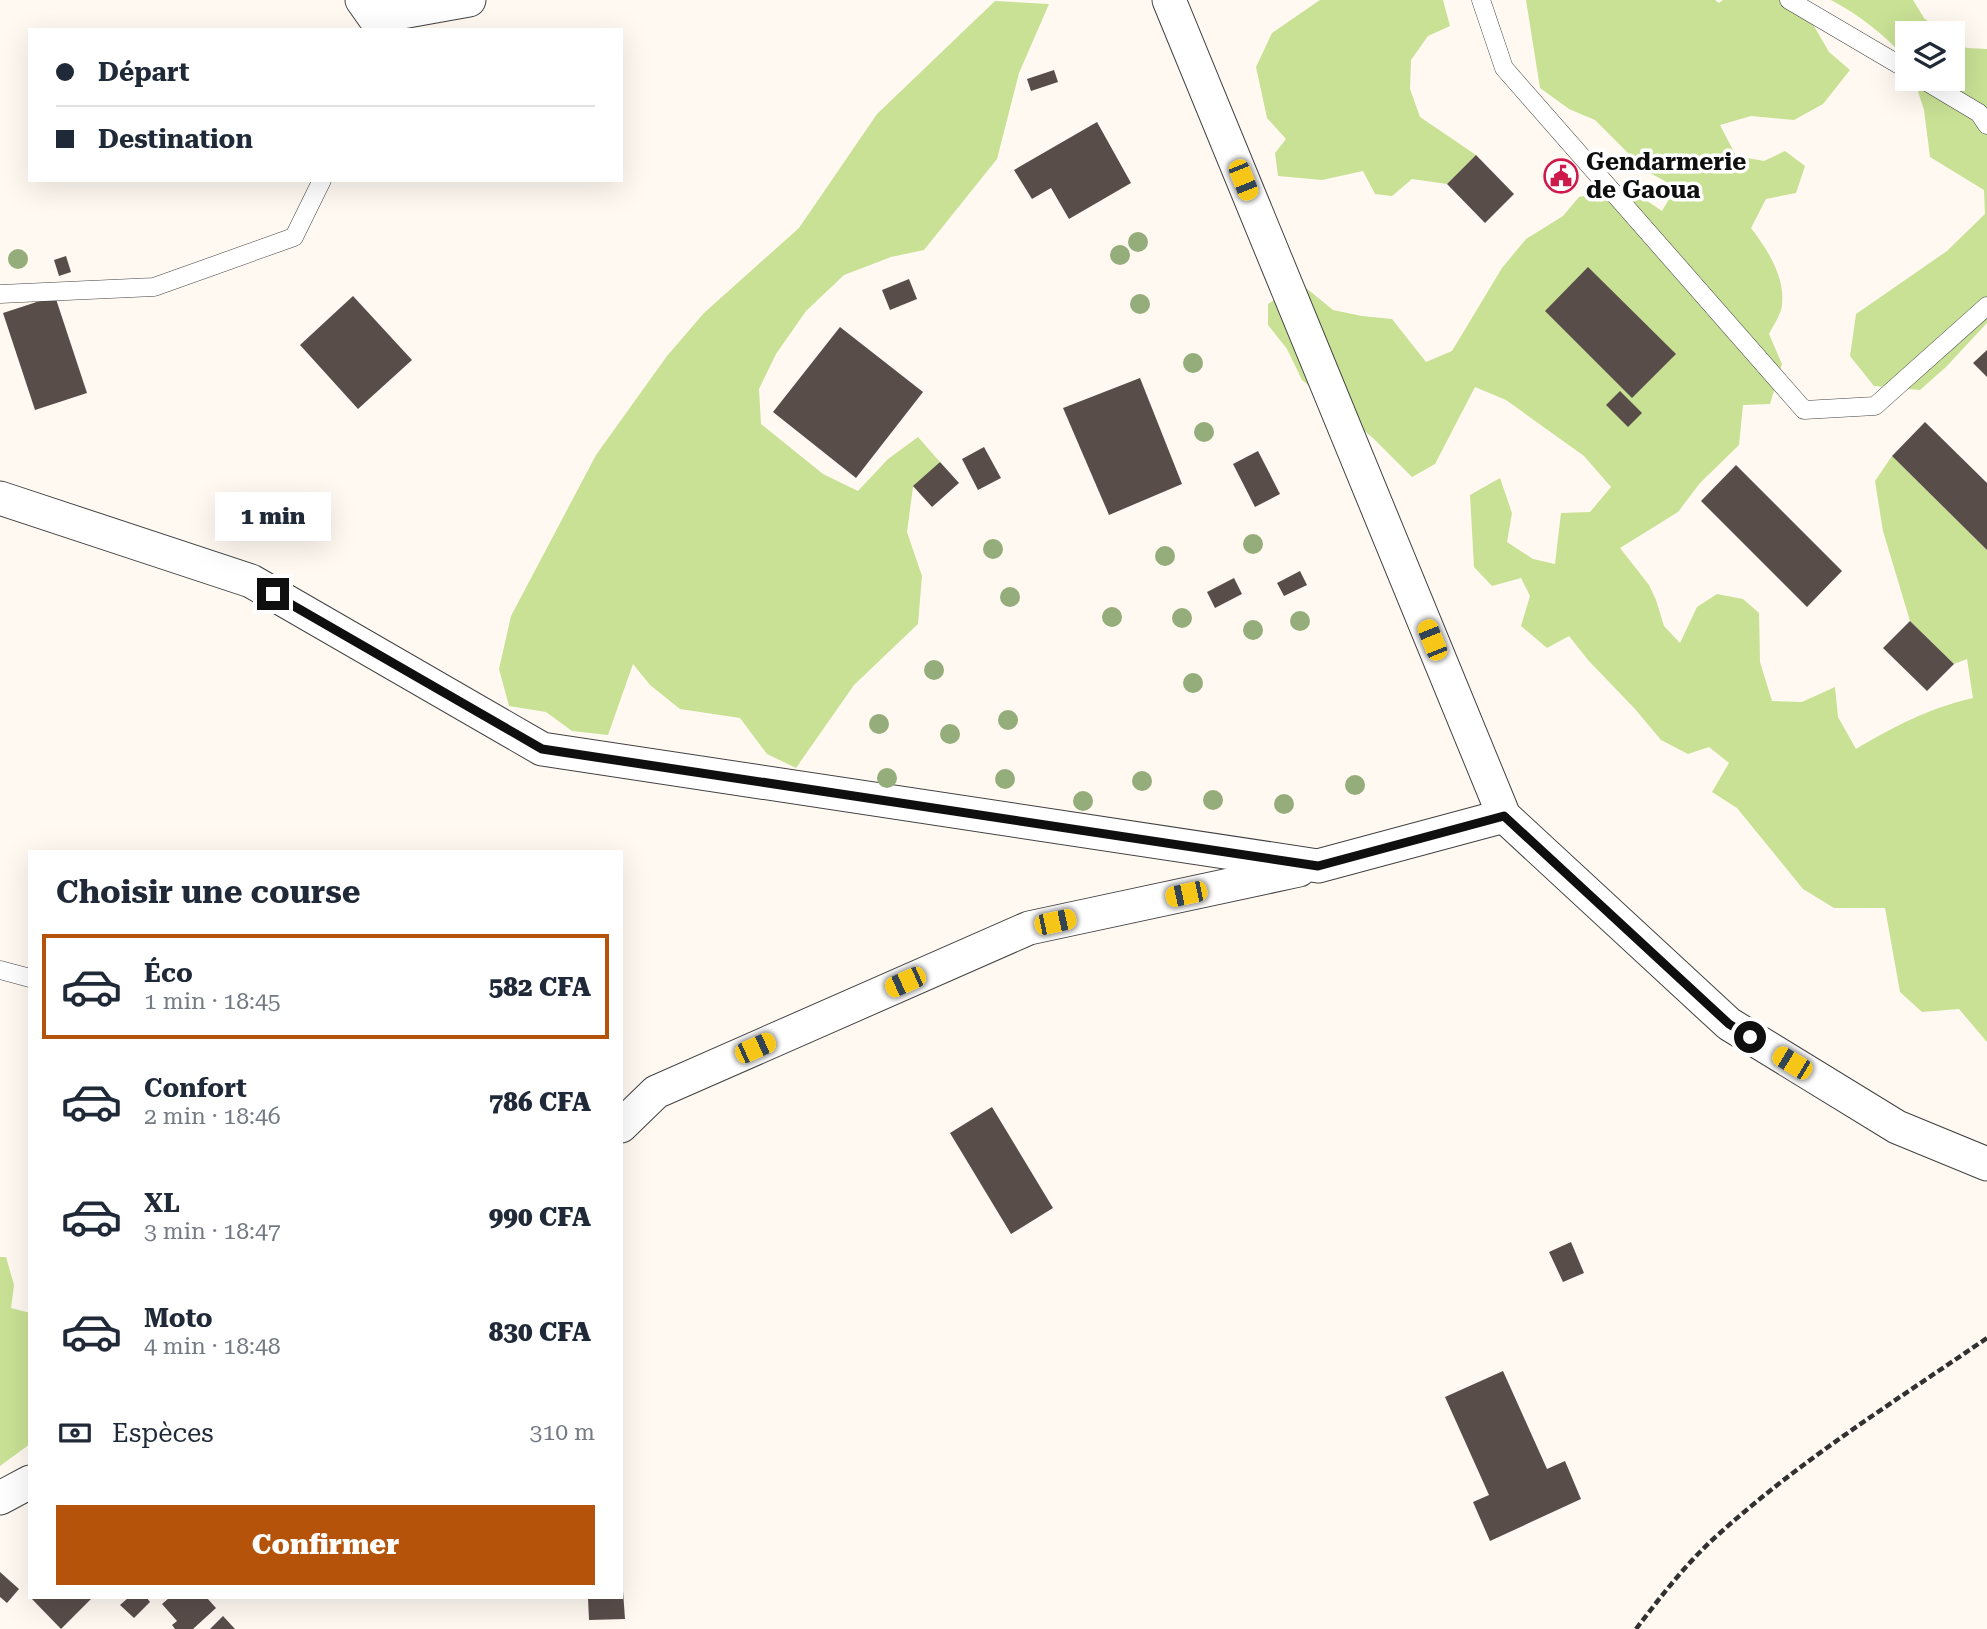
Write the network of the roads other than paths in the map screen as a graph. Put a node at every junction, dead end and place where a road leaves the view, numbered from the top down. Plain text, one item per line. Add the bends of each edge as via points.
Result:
1 (469, 0) edge
2 (1169, 0) edge
3 (1481, 0) edge
4 (1789, 0) edge
5 (369, 15) edge
6 (1895, 62) edge
7 (1942, 91) edge
8 (1987, 125) edge
9 (321, 182) edge
10 (0, 294) edge
11 (1987, 306) edge
12 (0, 498) edge
13 (1504, 816) junction
14 (1318, 866) junction
15 (0, 970) edge
16 (28, 977) edge
17 (656, 1092) junction
18 (623, 1098) edge
19 (623, 1124) edge
20 (1987, 1164) edge
21 (28, 1483) edge
22 (0, 1498) edge

1 - 5 street
2 - 13 street
3 - 11 lane via 1504,68 1804,410 1875,406
4 - 6 lane
7 - 8 lane via 1979,113
9 - 10 lane via 294,237 154,287
12 - 14 street via 251,581 542,749
13 - 14 street
13 - 20 street via 1729,1024 1898,1127
14 - 17 street via 1029,928
15 - 16 lane
17 - 18 lane
17 - 19 street
21 - 22 street

